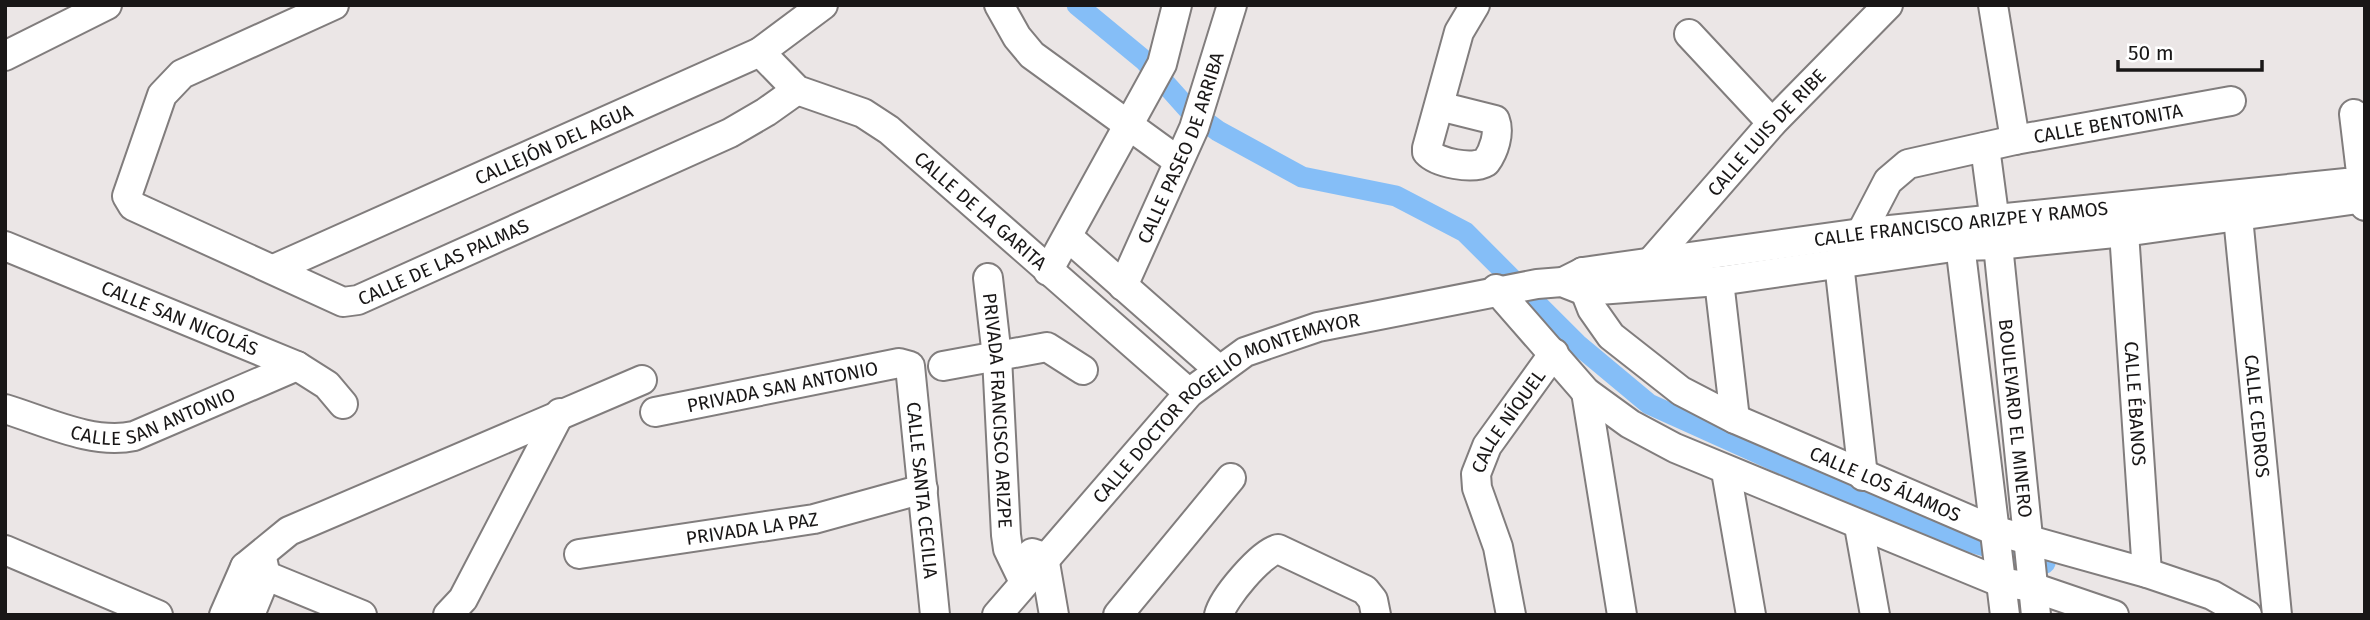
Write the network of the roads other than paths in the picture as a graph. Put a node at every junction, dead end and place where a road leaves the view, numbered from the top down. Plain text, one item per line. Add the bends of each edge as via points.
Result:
1 (107, 5) edge
2 (334, 5) edge
3 (823, 5) edge
4 (999, 5) edge
5 (1177, 5) edge
6 (1232, 5) edge
7 (1475, 5) edge
8 (1888, 5) edge
9 (1993, 5) edge
10 (1689, 34) dead end
11 (760, 51) junction
12 (5, 56) edge
13 (797, 90) junction
14 (2231, 101) dead end
15 (1439, 106) junction
16 (2354, 114) dead end
17 (1772, 124) junction
18 (1130, 125) junction
19 (2015, 140) junction
20 (1984, 147) junction
21 (1178, 161) junction
22 (2364, 193) edge
23 (2238, 217) junction
24 (2124, 232) junction
25 (1861, 233) junction
26 (1996, 233) junction
27 (1959, 234) junction
28 (1069, 237) junction
29 (5, 246) edge
30 (1839, 263) junction
31 (1650, 264) junction
32 (276, 268) junction
33 (1048, 271) junction
34 (988, 278) dead end
35 (1719, 281) junction
36 (1567, 282) junction
37 (1123, 286) junction
38 (1502, 288) junction
39 (1554, 353) junction
40 (997, 357) junction
41 (297, 366) junction
42 (910, 366) joint
43 (943, 366) dead end
44 (1218, 369) junction
45 (1083, 370) dead end
46 (642, 380) dead end
47 (1586, 392) junction
48 (1189, 393) junction
49 (344, 404) dead end
50 (5, 409) edge
51 (655, 412) dead end
52 (560, 413) junction
53 (1735, 419) junction
54 (1726, 471) junction
55 (1863, 476) junction
56 (1231, 478) dead end
57 (923, 489) junction
58 (1859, 526) junction
59 (1007, 544) junction
60 (5, 550) edge
61 (579, 554) dead end
62 (1996, 554) junction
63 (1044, 558) junction
64 (258, 566) junction
65 (2030, 571) edge
66 (2147, 573) junction
67 (1024, 582) junction
68 (158, 615) edge
69 (224, 615) edge
70 (250, 615) edge
71 (362, 615) edge
72 (448, 615) edge
73 (935, 615) edge
74 (997, 615) edge
75 (1054, 615) edge
76 (1118, 615) edge
77 (1219, 615) edge
78 (1376, 615) edge
79 (1511, 615) edge
80 (1622, 615) edge
81 (1751, 615) edge
82 (1875, 615) edge
83 (2006, 615) edge
84 (2114, 615) edge
85 (2247, 615) edge
86 (2277, 615) edge

1 - 12 street
2 - 32 street, CALLE DE LAS PALMAS via 172,81 162,95 128,189 129,202
3 - 11 street, CALLEJÓN DEL AGUA
4 - 18 street via 1032,55
5 - 18 street via 1156,75
6 - 21 street, CALLE PASEO DE ARRIBA via 1206,96
7 - 15 street via 1459,32
8 - 17 street, CALLE LUIS DE RIBE
9 - 19 street
10 - 17 street
11 - 13 street, CALLE DE LA GARITA
11 - 32 street, CALLEJÓN DEL AGUA
13 - 32 street, CALLE DE LAS PALMAS via 730,133 358,300 338,300
13 - 33 street, CALLE DE LA GARITA via 863,113 889,130
14 - 19 street, CALLE BENTONITA
15 - 15 street via 1428,155 1480,166 1495,143 1495,120
16 - 22 street
17 - 31 street, CALLE LUIS DE RIBE
18 - 21 street
18 - 28 street
19 - 20 street, CALLE BENTONITA
20 - 25 street, CALLE BENTONITA via 1908,164 1888,181
20 - 26 street, BOULEVARD EL MINERO
21 - 37 street, CALLE PASEO DE ARRIBA
22 - 23 street, CALLE FRANCISCO ARIZPE Y RAMOS
22 - 26 street, CALLE FRANCISCO ARIZPE Y RAMOS
23 - 24 street, CALLE FRANCISCO ARIZPE Y RAMOS
23 - 86 street, CALLE CEDROS
24 - 26 street, CALLE FRANCISCO ARIZPE Y RAMOS
24 - 66 street, CALLE ÉBANOS
25 - 27 street, CALLE FRANCISCO ARIZPE Y RAMOS
25 - 31 street, CALLE FRANCISCO ARIZPE Y RAMOS
26 - 27 street, CALLE FRANCISCO ARIZPE Y RAMOS
26 - 65 street, BOULEVARD EL MINERO
27 - 30 street, CALLE FRANCISCO ARIZPE Y RAMOS
27 - 62 street, BOULEVARD EL MINERO
28 - 33 street
28 - 37 street, CALLE DE LA GARITA
29 - 41 street, CALLE SAN NICOLÁS
30 - 35 street, CALLE FRANCISCO ARIZPE Y RAMOS
30 - 55 street
31 - 36 street, CALLE FRANCISCO ARIZPE Y RAMOS
33 - 48 street, CALLE DE LA GARITA
34 - 40 street, PRIVADA FRANCISCO ARIZPE
35 - 36 street, CALLE FRANCISCO ARIZPE Y RAMOS
35 - 53 street
36 - 38 street, CALLE FRANCISCO ARIZPE Y RAMOS
36 - 53 street, CALLE LOS ÁLAMOS via 1611,336 1681,391
37 - 44 street, CALLE DE LA GARITA
38 - 39 street, CALLE LOS ÁLAMOS
38 - 44 street, CALLE DOCTOR ROGELIO MONTEMAYOR via 1318,327 1245,352
39 - 47 street, CALLE LOS ÁLAMOS
39 - 79 street, CALLE NÍQUEL via 1487,446 1476,474 1498,547
40 - 43 street
40 - 45 street via 1047,347
40 - 59 street, PRIVADA FRANCISCO ARIZPE
41 - 49 street, CALLE SAN NICOLÁS via 321,380
41 - 50 street, CALLE SAN ANTONIO via 118,439 99,438
42 - 51 street, PRIVADA SAN ANTONIO via 899,363
42 - 57 street, CALLE SANTA CECILIA
44 - 48 street, CALLE DOCTOR ROGELIO MONTEMAYOR
46 - 52 street
47 - 54 street, CALLE LOS ÁLAMOS via 1630,424
47 - 80 street
48 - 63 street, CALLE DOCTOR ROGELIO MONTEMAYOR
52 - 64 street via 289,531
52 - 72 street via 463,598
53 - 55 street, CALLE LOS ÁLAMOS
54 - 58 street, CALLE LOS ÁLAMOS
54 - 81 street
55 - 62 street, CALLE LOS ÁLAMOS
56 - 76 street
57 - 61 street, PRIVADA LA PAZ via 814,519
57 - 73 street, CALLE SANTA CECILIA
58 - 62 street, CALLE LOS ÁLAMOS
58 - 82 street
59 - 63 street, PRIVADA FRANCISCO ARIZPE
59 - 67 street, PRIVADA FRANCISCO ARIZPE
60 - 68 street
62 - 65 street, CALLE LOS ÁLAMOS
62 - 65 street, CALLE LOS ÁLAMOS
62 - 83 street, BOULEVARD EL MINERO
63 - 67 street, CALLE DOCTOR ROGELIO MONTEMAYOR
63 - 75 street
64 - 69 street
64 - 70 street
64 - 71 street
65 - 66 street, CALLE LOS ÁLAMOS
65 - 84 street, CALLE LOS ÁLAMOS
66 - 85 street, CALLE LOS ÁLAMOS via 2212,596
67 - 74 street, CALLE DOCTOR ROGELIO MONTEMAYOR
77 - 78 street via 1225,601 1266,553 1278,549 1365,590

